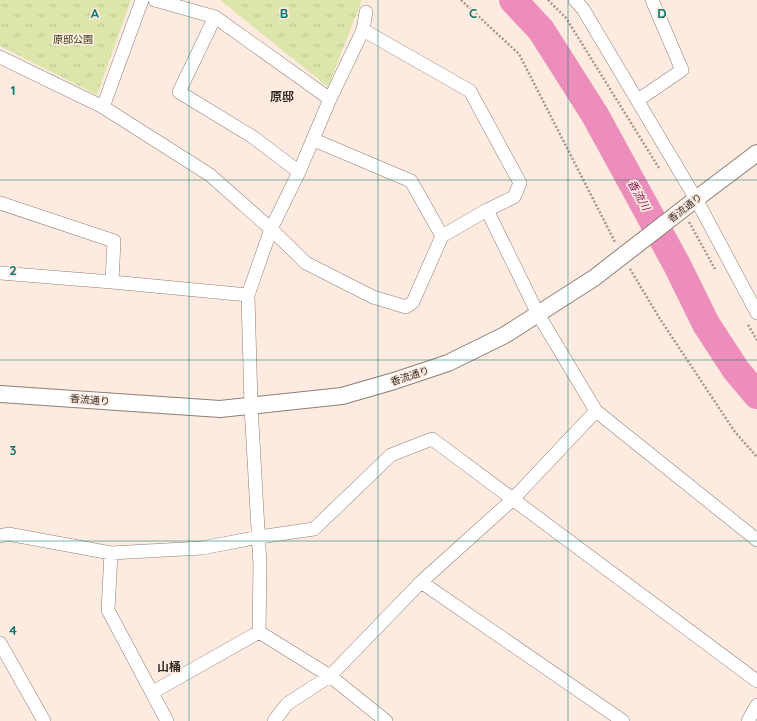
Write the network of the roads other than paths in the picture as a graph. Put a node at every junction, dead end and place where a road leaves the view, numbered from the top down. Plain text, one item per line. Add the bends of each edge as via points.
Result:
1 (142, 0) edge
2 (156, 0) edge
3 (575, 0) edge
4 (652, 0) edge
5 (366, 12) dead end
6 (215, 17) junction
7 (363, 30) junction
8 (0, 57) edge
9 (330, 100) junction
10 (638, 100) junction
11 (103, 107) junction
12 (314, 140) junction
13 (757, 154) edge
14 (299, 172) junction
15 (0, 203) edge
16 (691, 203) junction
17 (487, 210) junction
18 (271, 229) junction
19 (442, 236) junction
20 (0, 273) edge
21 (112, 282) junction
22 (248, 295) junction
23 (757, 313) edge
24 (538, 314) junction
25 (0, 394) edge
26 (251, 406) junction
27 (596, 411) junction
28 (512, 500) junction
29 (0, 536) edge
30 (259, 537) junction
31 (757, 540) edge
32 (111, 553) junction
33 (421, 582) junction
34 (259, 632) junction
35 (0, 643) edge
36 (6, 667) edge
37 (330, 676) junction
38 (757, 681) edge
39 (153, 692) junction
40 (757, 705) edge
41 (44, 721) edge
42 (168, 721) edge
43 (274, 721) edge
44 (386, 721) edge
45 (623, 721) edge
46 (748, 721) edge

1 - 11 street
2 - 6 street
3 - 10 street
4 - 10 street via 682,70
5 - 7 street
6 - 9 street
6 - 14 street via 178,92 253,136
7 - 9 street
7 - 17 street via 470,91 520,183 514,197
8 - 11 street
9 - 12 street
10 - 16 street
11 - 18 street via 210,175
12 - 14 street
12 - 19 street via 411,181
13 - 16 street, 香流通り
14 - 18 street
15 - 21 street via 114,241
16 - 23 street
16 - 24 street, 香流通り via 594,278
17 - 19 street
17 - 24 street
18 - 19 street via 306,263 373,297 406,307 413,302
18 - 22 street
20 - 21 street
21 - 22 street
22 - 26 street
24 - 26 street, 香流通り via 505,335 448,363 394,381 342,396
24 - 27 street
25 - 26 street, 香流通り via 220,409
26 - 30 street
27 - 28 street
27 - 31 street
28 - 30 street via 432,439 391,455 314,529
28 - 33 street
28 - 38 street
29 - 32 street via 8,534
30 - 32 street via 202,548
30 - 34 street
32 - 39 street via 108,610
33 - 37 street
33 - 45 street
34 - 37 street
34 - 39 street
35 - 36 street
36 - 41 street
37 - 43 street via 287,704
37 - 44 street
39 - 42 street
40 - 46 street

